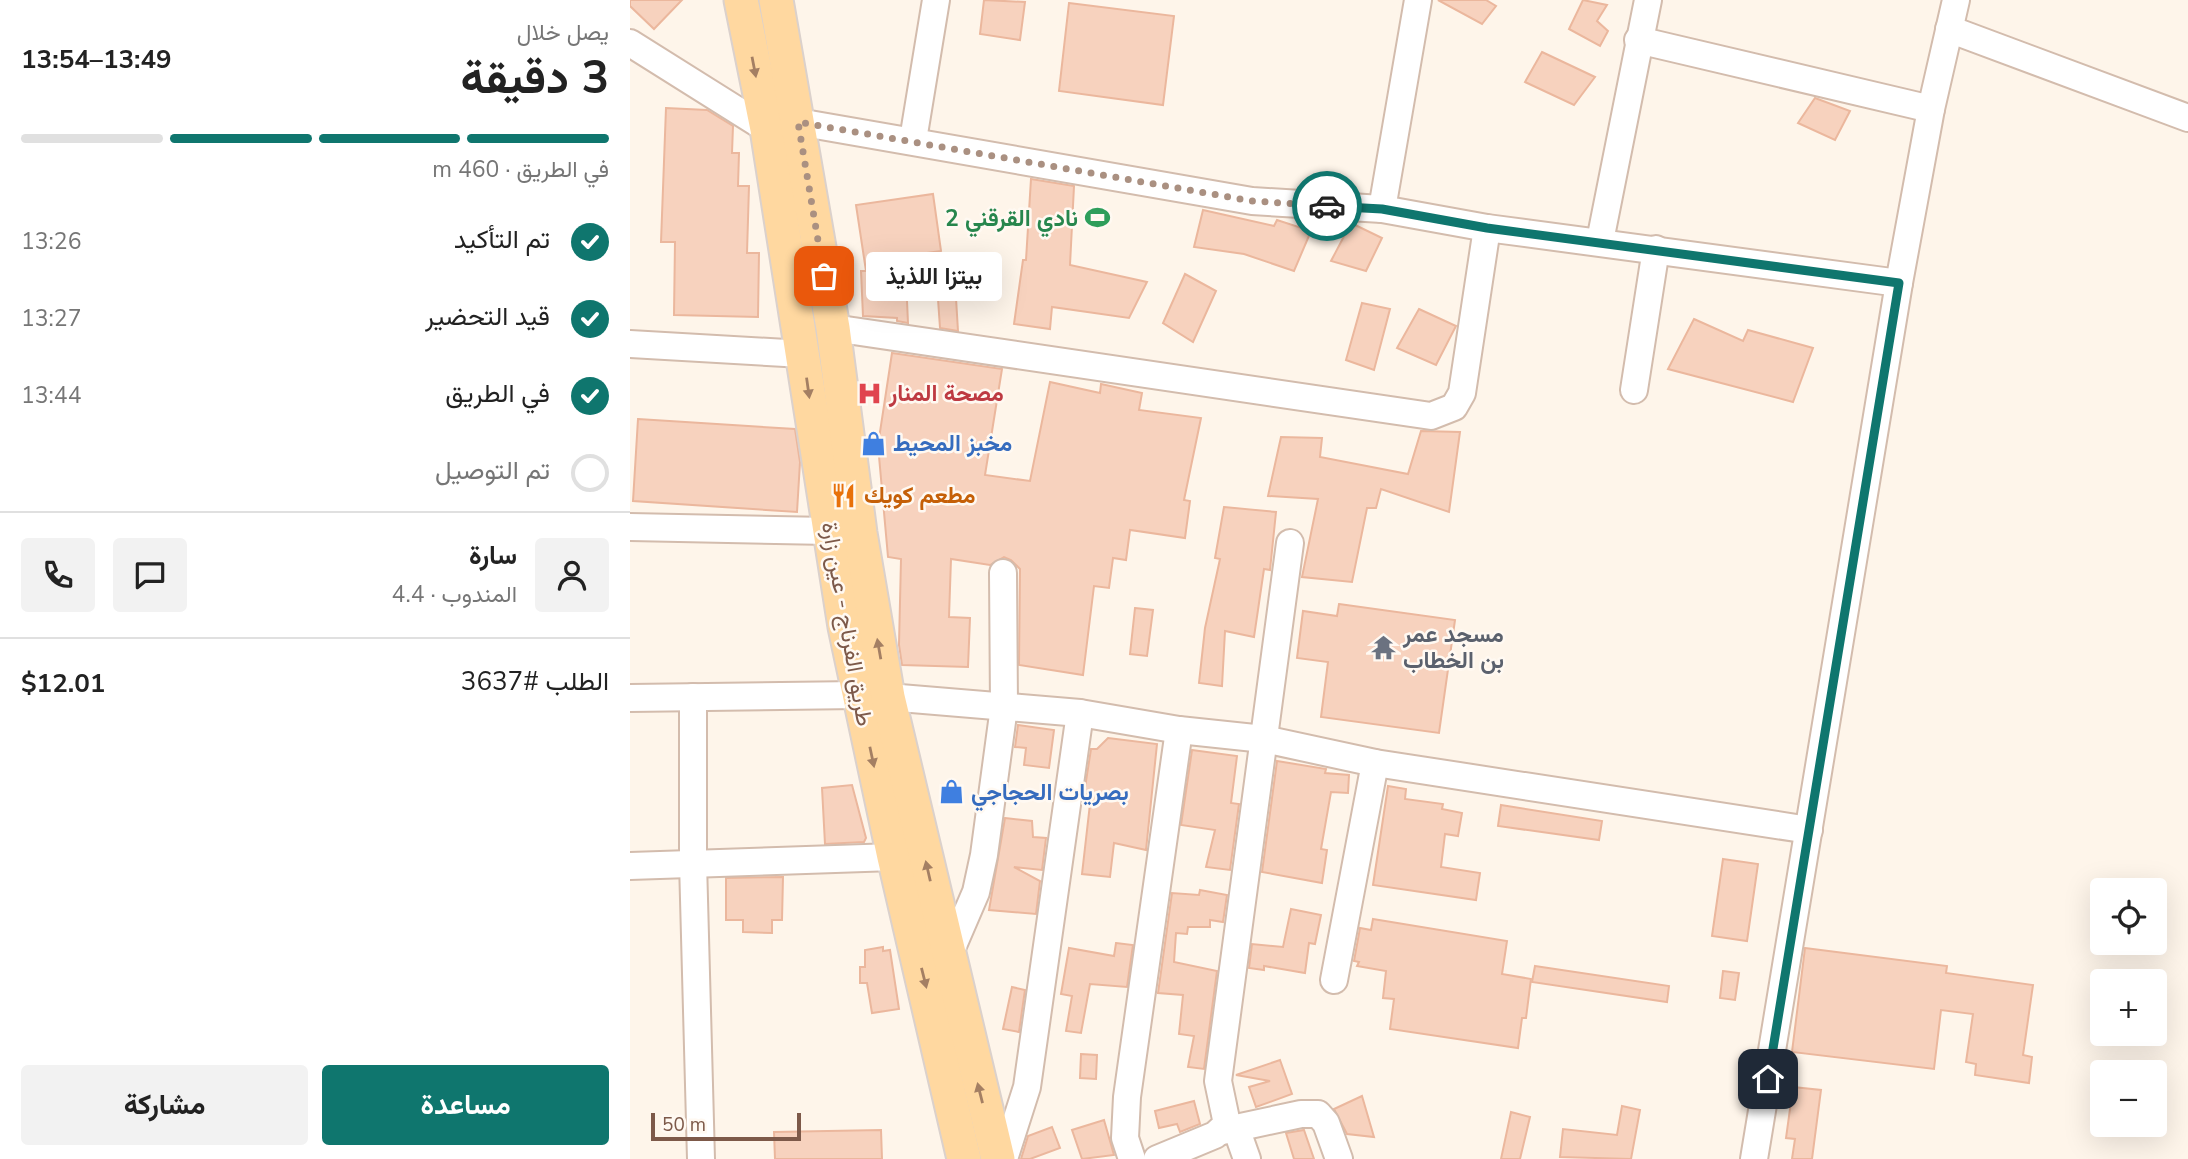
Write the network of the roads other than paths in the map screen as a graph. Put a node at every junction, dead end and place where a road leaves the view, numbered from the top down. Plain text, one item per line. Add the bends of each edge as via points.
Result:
1 (741, 0) edge
2 (776, 0) edge
3 (936, 0) edge
4 (1418, 0) edge
5 (1648, 0) edge
6 (1956, 0) edge
7 (1949, 29) junction
8 (1638, 40) junction
9 (630, 43) edge
10 (1931, 109) junction
11 (2188, 118) edge
12 (782, 125) junction
13 (913, 140) junction
14 (1382, 209) junction
15 (1487, 228) junction
16 (1600, 241) junction
17 (1656, 249) junction
18 (1899, 283) junction
19 (833, 328) junction
20 (630, 344) edge
21 (803, 354) junction
22 (1634, 390) dead end
23 (630, 527) edge
24 (829, 531) junction
25 (1290, 543) dead end
26 (1003, 573) dead end
27 (873, 696) junction
28 (693, 697) junction
29 (630, 698) edge
30 (1004, 706) junction
31 (1080, 713) junction
32 (1180, 730) junction
33 (1264, 738) junction
34 (1375, 763) junction
35 (1809, 830) junction
36 (894, 857) junction
37 (693, 862) junction
38 (630, 866) edge
39 (948, 957) junction
40 (1334, 980) dead end
41 (1229, 1129) junction
42 (1164, 1158) edge
43 (701, 1159) edge
44 (964, 1159) edge
45 (998, 1159) edge
46 (1004, 1159) edge
47 (1132, 1159) edge
48 (1247, 1159) edge
49 (1339, 1159) edge
50 (1754, 1159) edge

1 -> 12 main road, طريق الفرناج - عين زارة
2 - 12 main road, طريق الفرناج - عين زارة
3 - 13 street
4 - 14 street
5 - 8 street
6 - 7 street
7 - 10 street
7 - 11 street
8 - 10 street
8 - 16 street
9 - 12 street
10 - 18 street
12 - 13 street
12 - 19 main road, طريق الفرناج - عين زارة
12 - 21 main road, طريق الفرناج - عين زارة
13 - 14 street via 1252,201
14 - 15 street
15 - 16 street
15 - 19 street via 1462,393 1454,407 1432,416
16 - 17 street
17 - 18 street
17 - 22 street
18 - 35 street
27 -> 19 main road, طريق الفرناج - عين زارة via 860,533
20 - 21 street
21 -> 24 main road, طريق الفرناج - عين زارة
23 - 24 street
24 - 27 main road, طريق الفرناج - عين زارة
25 - 33 street
26 - 30 street
27 - 28 street
27 - 30 street
27 -> 36 main road, طريق الفرناج - عين زارة
39 -> 27 main road, طريق الفرناج - عين زارة
28 - 29 street
28 - 37 street
30 - 31 street
30 - 39 street via 976,891
31 - 32 street
31 - 46 street via 1027,1087
32 - 33 street
32 - 47 street via 1126,1097 1125,1138
33 - 34 street
33 - 41 street via 1218,1081
34 - 35 street
34 - 40 street
35 - 50 street
36 - 37 street
36 -> 44 main road, طريق الفرناج - عين زارة
37 - 38 street
37 - 43 street
45 -> 39 main road, طريق الفرناج - عين زارة
41 - 42 street
41 - 48 street
41 - 49 street via 1318,1114

